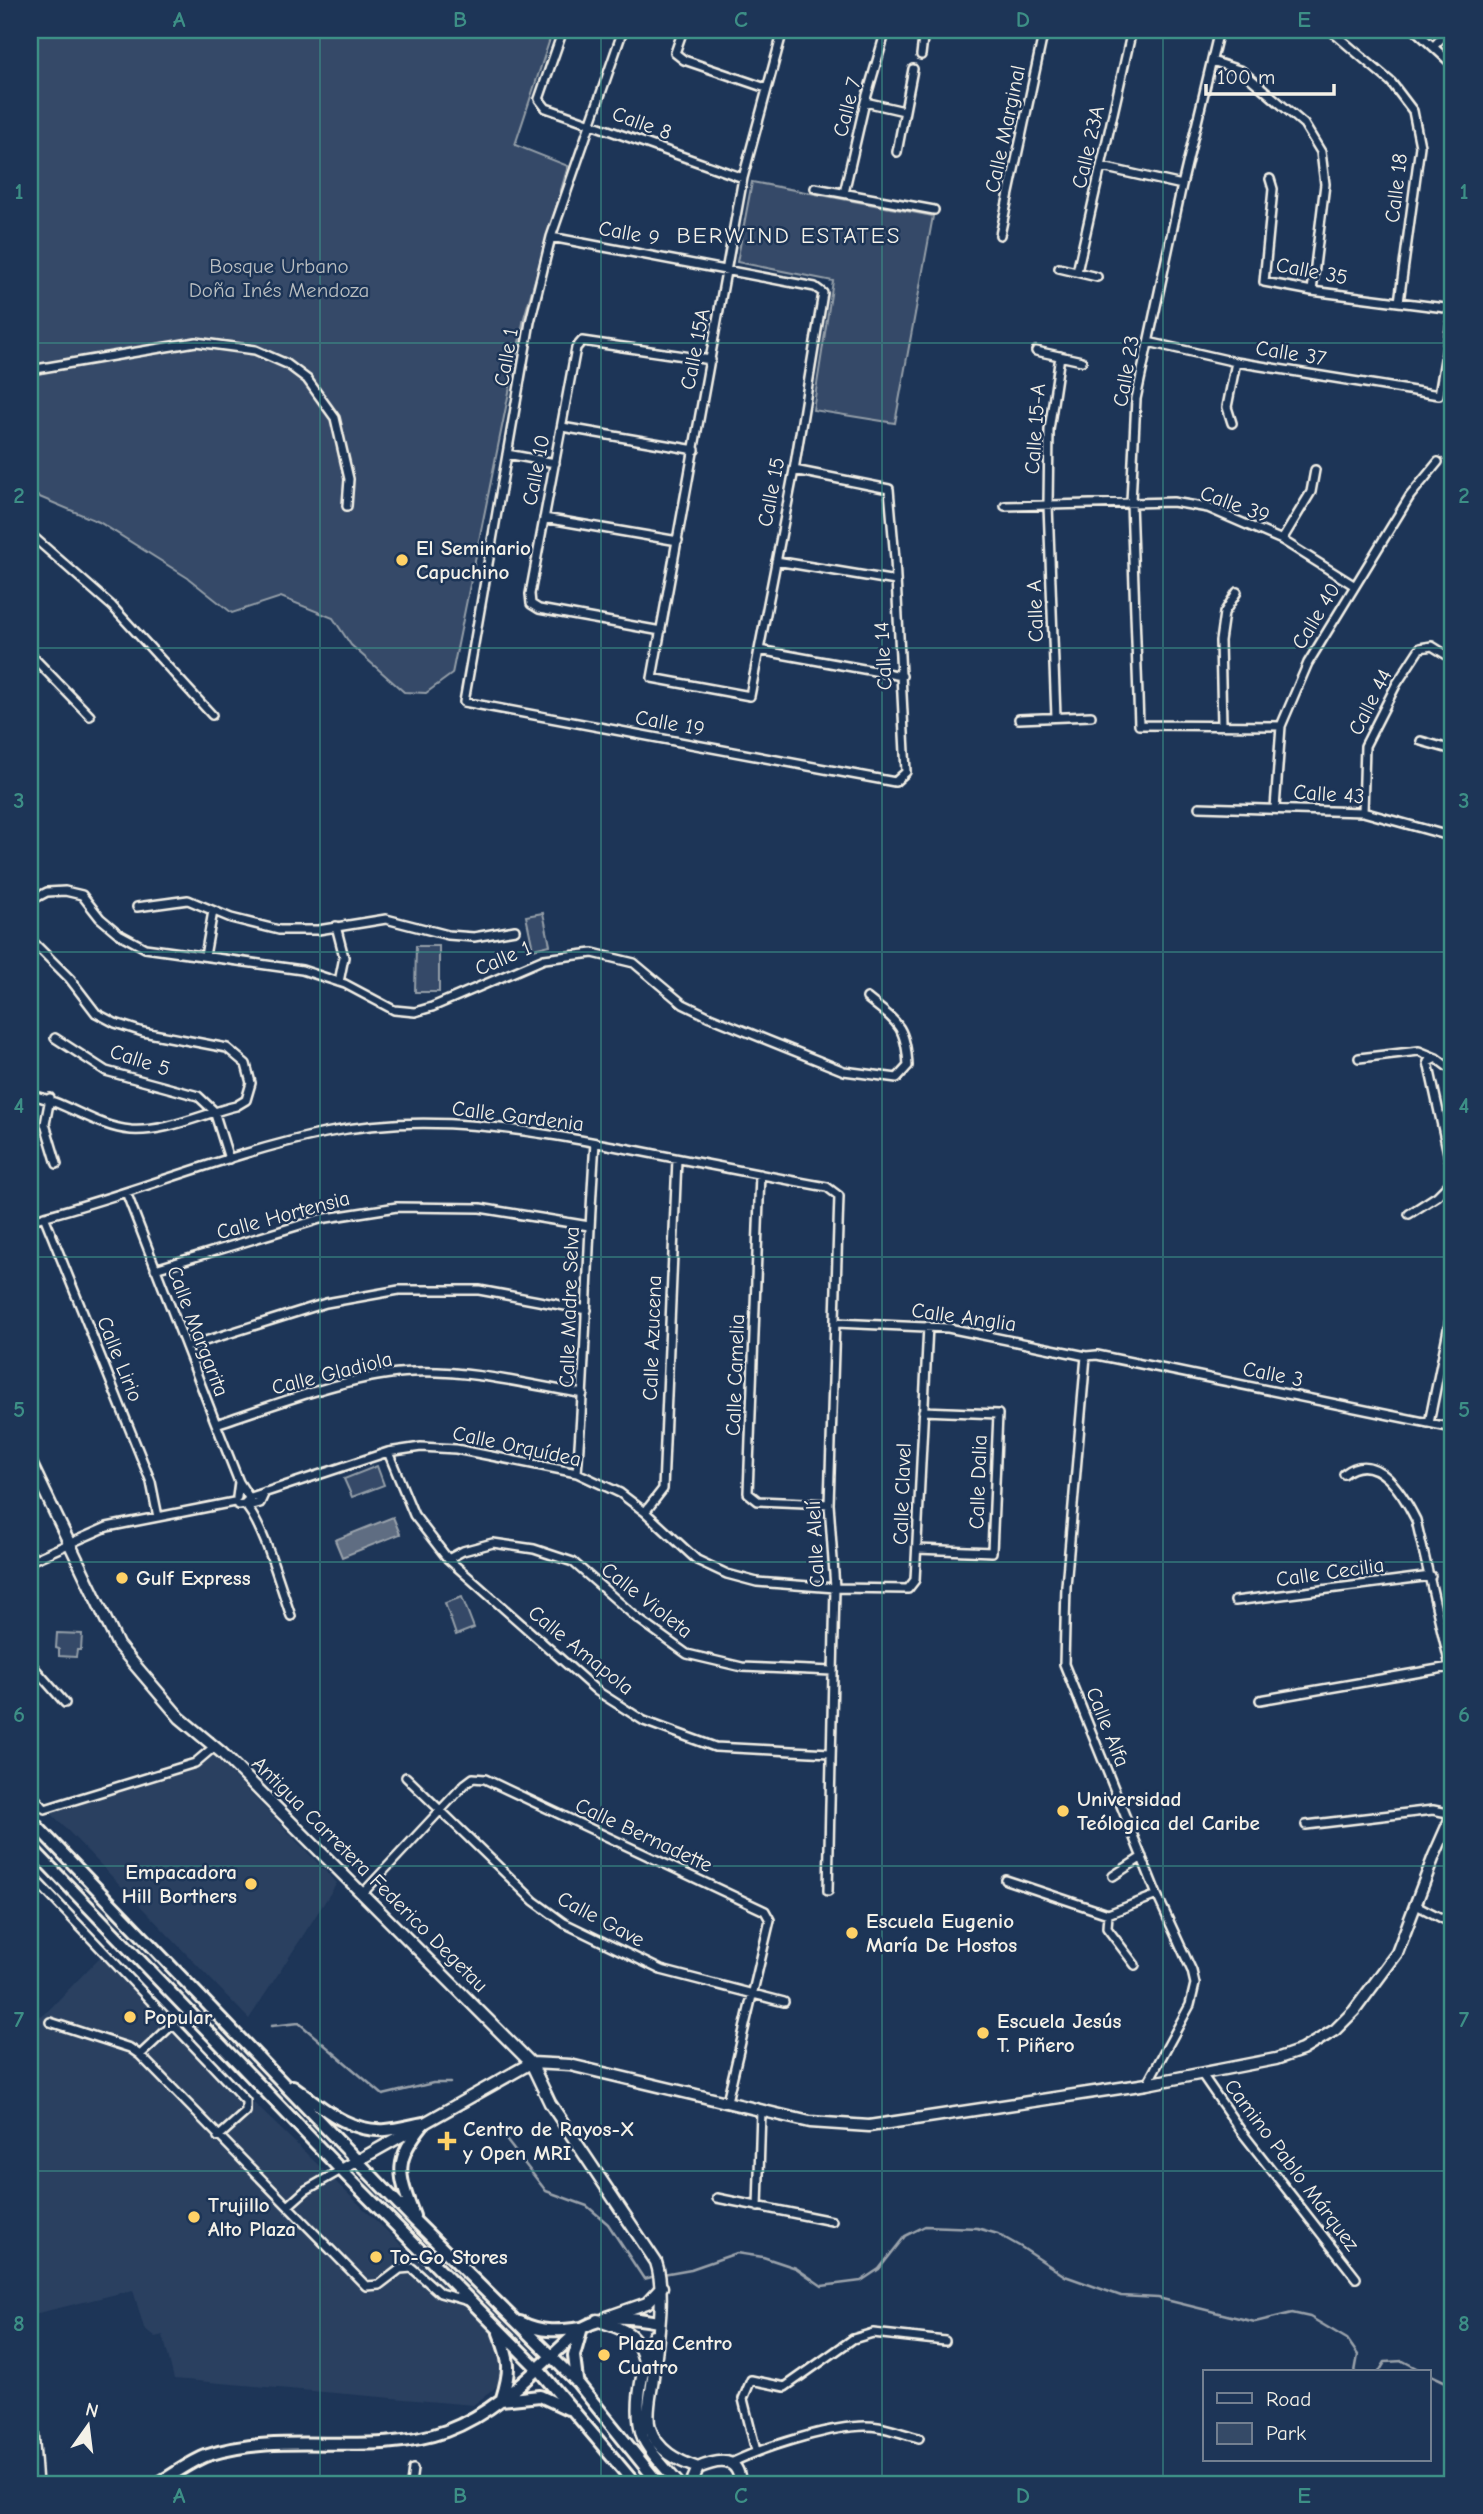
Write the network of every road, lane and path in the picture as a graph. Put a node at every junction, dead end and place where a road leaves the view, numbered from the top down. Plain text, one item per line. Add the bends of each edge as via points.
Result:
1 (563, 30) edge
2 (623, 30) edge
3 (683, 30) edge
4 (783, 30) edge
5 (886, 30) edge
6 (924, 30) edge
7 (1044, 30) edge
8 (1132, 30) edge
9 (1219, 30) edge
10 (1330, 30) edge
11 (1415, 30) edge
12 (1449, 30) edge
13 (1434, 46) junction
14 (920, 55) dead end
15 (1212, 61) junction
16 (1453, 65) edge
17 (913, 69) dead end
18 (766, 88) junction
19 (865, 102) junction
20 (904, 111) junction
21 (590, 123) junction
22 (897, 152) dead end
23 (1102, 167) junction
24 (743, 178) junction
25 (1270, 179) dead end
26 (1182, 186) junction
27 (815, 188) dead end
28 (844, 193) junction
29 (934, 210) dead end
30 (999, 236) dead end
31 (551, 237) junction
32 (1059, 268) dead end
33 (728, 270) junction
34 (1077, 272) junction
35 (1097, 277) dead end
36 (1312, 291) junction
37 (823, 293) joint
38 (1399, 302) junction
39 (1453, 310) edge
40 (1148, 342) junction
41 (1036, 351) dead end
42 (1060, 356) junction
43 (711, 360) junction
44 (1082, 361) dead end
45 (1236, 362) junction
46 (30, 370) edge
47 (1232, 422) dead end
48 (562, 428) junction
49 (695, 450) junction
50 (507, 454) junction
51 (1438, 461) dead end
52 (555, 463) junction
53 (794, 470) junction
54 (1315, 470) dead end
55 (1131, 502) junction
56 (1048, 505) junction
57 (347, 506) dead end
58 (1005, 506) dead end
59 (544, 517) junction
60 (30, 534) edge
61 (1282, 540) junction
62 (678, 541) junction
63 (776, 561) junction
64 (896, 581) junction
65 (1355, 586) junction
66 (1237, 592) dead end
67 (661, 631) junction
68 (759, 650) junction
69 (30, 654) edge
70 (1453, 659) edge
71 (902, 676) junction
72 (750, 696) joint
73 (464, 701) joint
74 (212, 715) dead end
75 (90, 716) dead end
76 (1091, 716) dead end
77 (1056, 717) junction
78 (1019, 719) dead end
79 (1222, 724) junction
80 (1281, 726) junction
81 (1421, 741) dead end
82 (1453, 750) edge
83 (871, 777) joint
84 (1199, 807) dead end
85 (1275, 808) junction
86 (1363, 812) junction
87 (1453, 837) edge
88 (30, 901) edge
89 (137, 907) dead end
90 (213, 911) junction
91 (336, 926) junction
92 (515, 930) dead end
93 (30, 939) edge
94 (205, 956) junction
95 (339, 982) junction
96 (867, 998) dead end
97 (55, 1038) dead end
98 (1359, 1058) dead end
99 (1436, 1058) junction
100 (1453, 1071) edge
101 (30, 1095) edge
102 (50, 1098) junction
103 (215, 1111) junction
104 (595, 1143) junction
105 (677, 1158) junction
106 (229, 1159) junction
107 (57, 1164) dead end
108 (760, 1174) junction
109 (1453, 1178) edge
110 (126, 1192) junction
111 (839, 1196) joint
112 (1409, 1214) dead end
113 (44, 1216) junction
114 (30, 1220) edge
115 (589, 1226) junction
116 (155, 1269) junction
117 (1453, 1305) edge
118 (587, 1310) junction
119 (836, 1323) junction
120 (928, 1326) junction
121 (186, 1347) junction
122 (1086, 1356) junction
123 (583, 1394) junction
124 (923, 1411) junction
125 (1429, 1423) junction
126 (216, 1424) junction
127 (1453, 1429) edge
128 (388, 1452) junction
129 (30, 1461) edge
130 (577, 1474) junction
131 (1344, 1474) dead end
132 (239, 1482) junction
133 (265, 1492) junction
134 (250, 1496) junction
135 (236, 1499) junction
136 (829, 1504) junction
137 (245, 1505) junction
138 (645, 1511) junction
139 (159, 1517) junction
140 (69, 1542) junction
141 (917, 1549) junction
142 (448, 1559) junction
143 (30, 1561) edge
144 (1431, 1576) junction
145 (835, 1588) junction
146 (1235, 1601) dead end
147 (291, 1616) dead end
148 (30, 1663) edge
149 (1450, 1667) junction
150 (832, 1671) junction
151 (1453, 1679) edge
152 (1261, 1700) dead end
153 (65, 1703) dead end
154 (215, 1746) junction
155 (830, 1753) junction
156 (406, 1777) dead end
157 (30, 1793) edge
158 (441, 1810) junction
159 (1453, 1814) edge
160 (30, 1819) edge
161 (1306, 1825) dead end
162 (30, 1846) edge
163 (1142, 1857) junction
164 (30, 1874) edge
165 (1114, 1876) dead end
166 (1006, 1880) dead end
167 (828, 1891) dead end
168 (362, 1893) junction
169 (1157, 1895) junction
170 (1416, 1905) junction
171 (1108, 1914) junction
172 (1453, 1924) edge
173 (1135, 1965) dead end
174 (753, 1994) junction
175 (784, 2002) dead end
176 (50, 2022) dead end
177 (172, 2025) junction
178 (141, 2055) junction
179 (531, 2063) junction
180 (273, 2073) junction
181 (1201, 2073) junction
182 (1147, 2084) junction
183 (727, 2101) junction
184 (761, 2110) junction
185 (424, 2123) junction
186 (218, 2137) junction
187 (357, 2159) junction
188 (341, 2170) junction
189 (717, 2198) dead end
190 (288, 2207) junction
191 (758, 2207) junction
192 (415, 2221) junction
193 (832, 2221) dead end
194 (1356, 2278) dead end
195 (661, 2284) junction
196 (473, 2302) junction
197 (512, 2318) junction
198 (597, 2320) junction
199 (658, 2322) junction
200 (496, 2326) junction
201 (582, 2328) junction
202 (945, 2341) dead end
203 (550, 2356) junction
204 (644, 2361) junction
205 (537, 2368) junction
206 (30, 2377) edge
207 (578, 2382) junction
208 (501, 2400) junction
209 (575, 2413) junction
210 (919, 2438) dead end
211 (756, 2451) junction
212 (731, 2463) junction
213 (698, 2468) junction
214 (413, 2469) dead end
215 (38, 2484) edge
216 (157, 2484) edge
217 (411, 2484) edge
218 (635, 2484) edge
219 (659, 2484) edge
220 (679, 2484) edge
221 (691, 2484) edge
222 (740, 2484) edge

1 - 21 street, Calle 8 via 539,99 546,108
2 - 21 street, Calle 1
3 - 18 street via 675,53 684,60
4 - 18 street, Calle 15A
5 - 19 street, Calle 7
6 - 14 street
7 - 30 street, Calle Marginal
8 - 23 street, Calle 23A
9 - 15 street, Calle 23
10 - 38 street, Calle 18 via 1391,82 1413,111 1420,146
11 - 13 street
12 - 13 street
13 - 16 street
15 - 26 street, Calle 23
15 - 36 street via 1242,71 1304,124 1321,152 1325,184
17 - 20 street
18 - 24 street, Calle 15A
19 - 20 street
19 - 28 street, Calle 7
20 - 22 street
21 - 24 street, Calle 8
21 - 31 street, Calle 1
23 - 26 street
23 - 34 street, Calle 23A
24 - 33 street, Calle 15A
25 - 36 street, Calle 35 via 1273,189 1264,282
26 - 40 street, Calle 23
27 - 28 street
28 - 29 street
31 - 33 street, Calle 9
31 - 50 street, Calle 1 via 530,322
32 - 34 street
33 - 37 street, Calle 9 via 815,287
33 - 43 street, Calle 15A
34 - 35 street
36 - 38 street, Calle 35
37 - 53 street, Calle 15
38 - 39 street, Calle 35
39 - 45 street, Calle 37 via 1439,395
40 - 45 street, Calle 37
40 - 55 street, Calle 23 via 1136,399
41 - 42 street, Calle 15-A
42 - 44 street, Calle 15-A
42 - 56 street, Calle 15-A via 1049,430
43 - 48 street, Calle 10 via 582,341 576,348
43 - 49 street, Calle 15A
45 - 47 street via 1227,407
46 - 57 street via 196,342 255,350 307,379 335,418 349,479
48 - 49 street
48 - 52 street, Calle 10
49 - 62 street, Calle 15A
50 - 52 street
50 - 73 street, Calle 1
51 - 65 street, Calle 40 via 1410,496
52 - 59 street, Calle 10
53 - 63 street, Calle 15
53 - 64 street, Calle 14 via 889,489
54 - 61 street via 1311,492
55 - 56 street, Calle 39
55 - 61 street, Calle 39 via 1208,508
55 - 79 street, Calle 23 via 1139,725
56 - 58 street, Calle 39
56 - 77 street, Calle A
59 - 62 street
59 - 67 street, Calle 10 via 531,604
60 - 74 street via 112,606
61 - 65 street, Calle 39
62 - 67 street, Calle 15A
63 - 64 street
63 - 68 street, Calle 15
64 - 71 street, Calle 14
65 - 80 street, Calle 40 via 1308,663
66 - 79 street via 1224,613 1220,641
67 - 72 street, Calle 15A via 652,678
68 - 71 street
68 - 72 street, Calle 15
69 - 75 street
70 - 86 street, Calle 44 via 1432,646 1420,648 1396,685 1366,746
71 - 83 street, Calle 14 via 906,772 895,782
73 - 83 street, Calle 19
76 - 77 street
77 - 78 street
79 - 80 street
80 - 85 street, Calle 40
81 - 82 street
84 - 85 street, Calle 43
85 - 86 street, Calle 43
86 - 87 street, Calle 43
88 - 94 street, Calle 1 via 47,892 82,895 119,934 145,948
89 - 90 street via 188,900
90 - 91 street via 279,930
90 - 94 street
91 - 92 street via 386,919 474,937
91 - 95 street via 344,957
93 - 103 street via 96,1013 143,1032 227,1048 246,1064 251,1083 246,1100
94 - 95 street, Calle 1 via 302,970
95 - 96 street, Calle 1 via 394,1010 415,1012 544,958 593,953 634,963 683,1004 710,1017 844,1070 897,1078 908,1066 906,1039 893,1019
97 - 103 street, Calle 5 via 106,1071 198,1096
98 - 99 street via 1419,1051
99 - 100 street
99 - 109 street via 1428,1062
101 - 102 street
102 - 103 street via 105,1124 131,1130 164,1127
102 - 107 street via 45,1124
103 - 106 street
104 - 105 street, Calle Gardenia
104 - 106 street, Calle Gardenia via 484,1124 402,1123 326,1133
104 - 115 street, Calle Madre Selva
105 - 108 street, Calle Gardenia
105 - 138 street, Calle Azucena via 663,1489
106 - 110 street, Calle Gardenia
108 - 111 street, Calle Gardenia via 827,1187
108 - 136 street, Calle Camelia via 747,1493 758,1501
109 - 112 street via 1437,1196
110 - 113 street, Calle Gardenia
110 - 116 street, Calle Margarita
111 - 119 street, Calle Alelí
113 - 114 street, Calle Gardenia
113 - 139 street, Calle Lirio via 151,1482
115 - 116 street, Calle Hortensia via 480,1208 397,1207 320,1219
115 - 118 street, Calle Madre Selva
116 - 121 street, Calle Margarita
117 - 125 street
118 - 121 street via 479,1290 399,1290 326,1303
118 - 123 street, Calle Madre Selva
119 - 120 street, Calle Anglia
119 - 136 street, Calle Alelí
120 - 122 street, Calle Anglia
120 - 124 street, Calle Clavel
121 - 126 street, Calle Margarita
122 - 125 street, Calle 3
122 - 163 street, Calle Alfa via 1066,1586 1064,1664
123 - 126 street, Calle Gladiola via 464,1373 411,1372 347,1383
123 - 130 street, Calle Madre Selva
124 - 141 street, Calle Clavel
124 - 141 street, Calle Dalia via 998,1415 997,1455 992,1552
125 - 127 street, Calle 3
126 - 132 street, Calle Margarita
128 - 130 street, Calle Orquídea via 421,1447 456,1449
128 - 133 street, Calle Orquídea
128 - 142 street, Calle Amapola via 414,1515
129 - 140 street, Antigua Carretera Federico Degetau
130 - 138 street, Calle Orquídea via 620,1493
131 - 144 street via 1353,1467 1366,1467 1394,1482 1416,1520
132 - 134 street, Calle Margarita
132 - 135 street, Calle Margarita
133 - 134 street, Calle Orquídea
133 - 137 street via 260,1503
134 - 135 street
134 - 137 street
135 - 137 street
135 - 139 street
136 - 145 street, Calle Alelí
137 - 147 street
138 - 145 street, Calle Orquídea via 697,1560 718,1570 757,1582
139 - 140 street via 107,1527
140 - 143 street
140 - 154 street, Antigua Carretera Federico Degetau via 118,1645 180,1718
141 - 145 street, Calle Clavel via 915,1580 908,1589
142 - 150 street, Calle Violeta via 493,1543 534,1549 573,1562 687,1654 742,1667
142 - 155 street, Calle Amapola via 597,1691 644,1721 715,1748
144 - 146 street, Calle Cecilia
144 - 149 street
145 - 150 street, Calle Alelí
148 - 153 street
149 - 151 street
149 - 152 street
150 - 155 street, Calle Alelí
154 - 157 street via 195,1763 45,1809
154 - 168 street, Antigua Carretera Federico Degetau
155 - 167 street, Calle Alelí
156 - 158 street, Calle Gave
158 - 168 street, Calle Bernadette
158 - 174 street, Calle Gave via 534,1901 564,1923 661,1970
158 - 174 street, Calle Bernadette via 473,1778 485,1779 765,1911 771,1920
159 - 161 street via 1433,1810
159 - 170 street
160 - 180 main road
162 - 188 main road
163 - 165 street
163 - 169 street, Calle Alfa
164 - 177 street
166 - 171 street
168 - 179 street, Antigua Carretera Federico Degetau
169 - 171 street
169 - 182 street, Calle Alfa via 1195,1984 1190,2005
170 - 172 street
170 - 181 street via 1397,1953 1335,2030 1276,2059
171 - 173 street via 1107,1928
174 - 175 street, Calle Gave
174 - 183 street, Calle Bernadette
176 - 178 street
177 - 178 street
177 - 186 street via 246,2101 246,2112
178 - 186 street
179 - 183 street via 570,2065
179 - 185 street
179 - 195 street, Antigua Carretera Federico Degetau via 550,2103 645,2243
180 - 185 main road via 335,2118 354,2126 385,2130
180 - 187 main road
181 - 182 street
181 - 194 street, Camino Pablo Márquez
182 - 184 street via 869,2126 810,2122
183 - 184 street
184 - 191 street
185 - 187 street
185 - 192 main road via 408,2144 401,2166 401,2183
186 - 190 street
187 - 188 street
187 - 192 main road
188 - 190 street via 306,2190
188 - 196 main road
189 - 191 street
190 - 196 street via 366,2286 379,2286 400,2269 412,2268 440,2294
191 - 193 street
192 - 197 main road
195 - 198 street via 647,2303
195 - 199 street, Antigua Carretera Federico Degetau
196 - 200 main road
197 - 201 main road via 544,2331
197 - 203 main road
198 - 199 main road via 619,2317
198 - 201 main road
198 - 204 street via 631,2333
199 - 204 street, Antigua Carretera Federico Degetau
199 - 213 street, Antigua Carretera Federico Degetau via 650,2428 676,2460
200 - 205 main road
200 - 208 main road via 510,2367
201 - 203 main road
201 - 207 main road via 574,2356
202 - 211 street via 873,2333 853,2339 785,2387 751,2380 743,2399
203 - 205 main road
203 - 207 main road
204 - 220 street, Antigua Carretera Federico Degetau via 639,2417 643,2437
205 - 208 main road
205 - 209 main road
206 - 215 street
207 - 219 main road
208 - 209 main road via 540,2396
208 - 216 main road via 447,2431 409,2441 247,2447 207,2455
209 - 218 main road
210 - 211 street via 880,2427 855,2427
211 - 212 street
212 - 213 street
212 - 222 street via 739,2472
213 - 221 street
214 - 217 street

